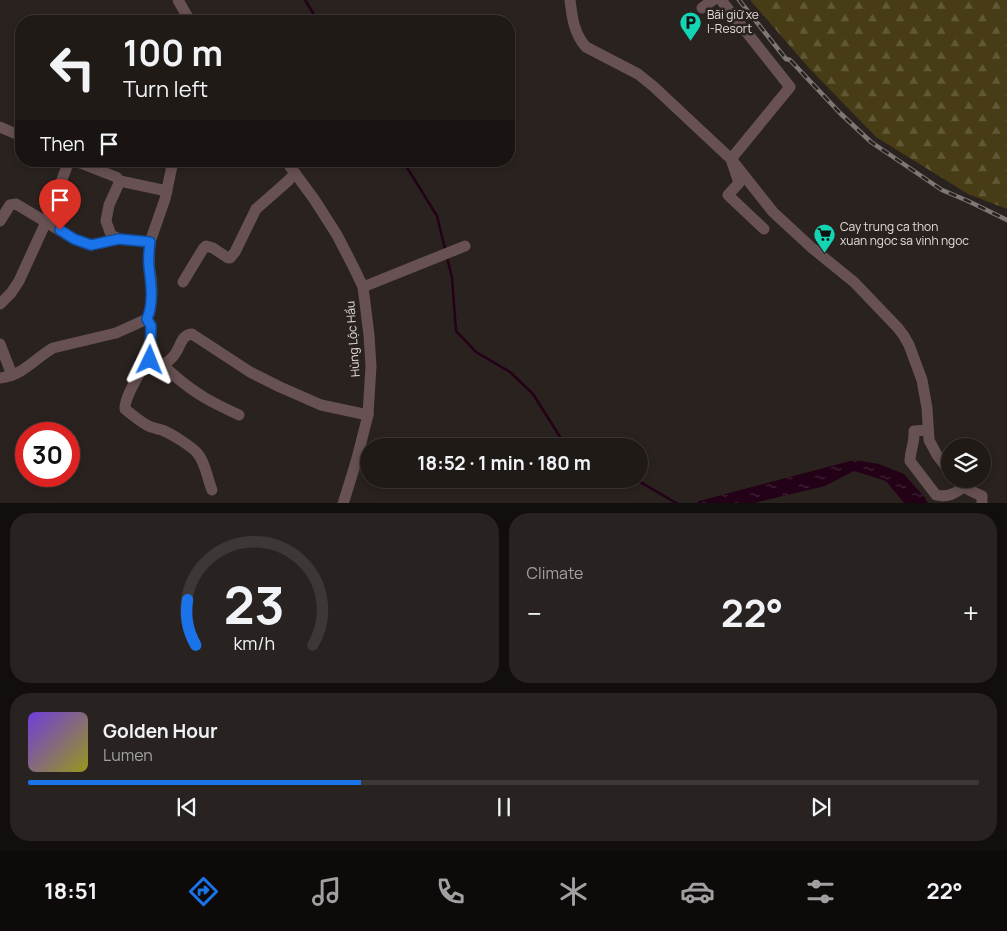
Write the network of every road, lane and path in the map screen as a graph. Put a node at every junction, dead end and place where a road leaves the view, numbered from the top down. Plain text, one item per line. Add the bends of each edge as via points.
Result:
1 (178, 0) edge
2 (570, 0) edge
3 (713, 0) edge
4 (721, 0) edge
5 (702, 8) dead end
6 (183, 15) edge
7 (0, 127) edge
8 (15, 133) edge
9 (731, 159) junction
10 (67, 167) edge
11 (90, 167) edge
12 (172, 167) edge
13 (290, 167) edge
14 (295, 173) junction
15 (120, 181) junction
16 (167, 191) junction
17 (0, 221) edge
18 (46, 222) junction
19 (764, 228) dead end
20 (119, 239) junction
21 (150, 242) junction
22 (464, 246) dead end
23 (183, 282) dead end
24 (362, 287) junction
25 (0, 304) edge
26 (147, 319) junction
27 (0, 344) edge
28 (150, 360) junction
29 (163, 365) junction
30 (6, 377) edge
31 (239, 415) dead end
32 (368, 415) junction
33 (928, 430) junction
34 (941, 460) edge
35 (956, 488) edge
36 (966, 488) edge
37 (212, 490) dead end
38 (982, 500) edge
39 (343, 503) edge

1 - 6 street
2 - 9 street via 576,33 586,47 638,74
3 - 5 street
4 - 9 street via 790,87
7 - 8 street
9 - 19 street via 739,183 728,195
9 - 33 street via 773,212 854,282 904,336 922,380
10 - 18 street
11 - 15 street
12 - 16 street
13 - 14 street, Hùng Lộc Hầu
14 - 23 street via 256,209 230,258 206,246
14 - 24 street, Hùng Lộc Hầu via 337,235
15 - 16 street
15 - 20 street via 106,221 111,235
16 - 21 street
17 - 18 street via 10,205 16,204
18 - 20 street via 91,245
18 - 25 street via 19,281
20 - 21 street
21 - 26 street via 152,292
22 - 24 street
24 - 32 street, Hùng Lộc Hầu via 371,366
26 - 28 street via 151,326
26 - 30 street via 116,333 53,348 26,368
27 - 30 street
28 - 29 street
28 - 37 street via 126,400 125,408 147,425 194,450
29 - 31 street via 204,399
29 - 32 street via 172,359 183,339 192,334 243,368 280,387 321,405
32 - 39 street, Hùng Lộc Hầu
33 - 34 street via 929,440
33 - 35 street via 914,431 910,461 936,495 950,496
36 - 38 street

